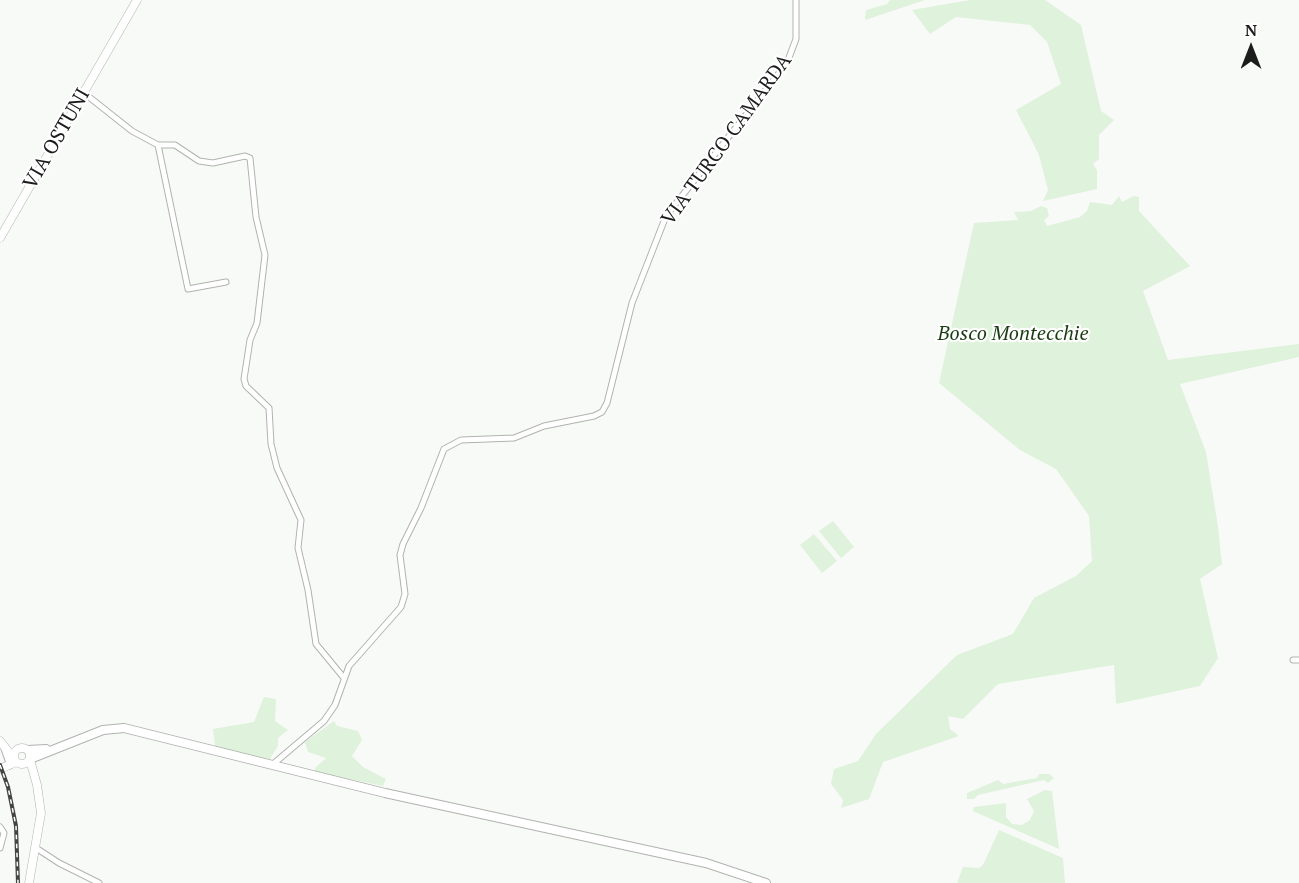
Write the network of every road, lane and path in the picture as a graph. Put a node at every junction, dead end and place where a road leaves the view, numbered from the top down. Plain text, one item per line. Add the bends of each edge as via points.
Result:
1 (137, 0) edge
2 (796, 0) edge
3 (84, 93) junction
4 (158, 146) junction
5 (0, 238) edge
6 (226, 282) dead end
7 (344, 678) junction
8 (0, 740) edge
9 (21, 759) junction
10 (271, 766) junction
11 (0, 769) edge
12 (0, 827) edge
13 (1, 844) edge
14 (36, 848) junction
15 (29, 883) edge
16 (99, 883) edge
17 (766, 883) edge

1 - 3 main road, VIA OSTUNI
2 - 7 street, VIA TURCO CAMARDA via 796,39 787,63 666,216 632,303 602,412 544,426 514,438 461,440 444,449 400,555 405,598 390,621 349,666
3 - 4 street
3 - 5 main road, VIA OSTUNI
4 - 6 street via 188,289
4 - 7 street via 175,145 199,161 213,163 250,158 256,217 265,255 244,379 246,386 269,408 277,468 301,520 298,548 316,644
7 - 10 street, VIA TURCO CAMARDA via 335,705 324,721
8 - 9 main road
8 - 9 main road via 4,749
9 - 10 main road via 103,730 124,728
9 - 11 main road
9 - 14 main road via 34,777 41,813
10 - 17 main road via 706,863
12 - 13 street via 4,833
14 - 15 main road
14 - 16 street

